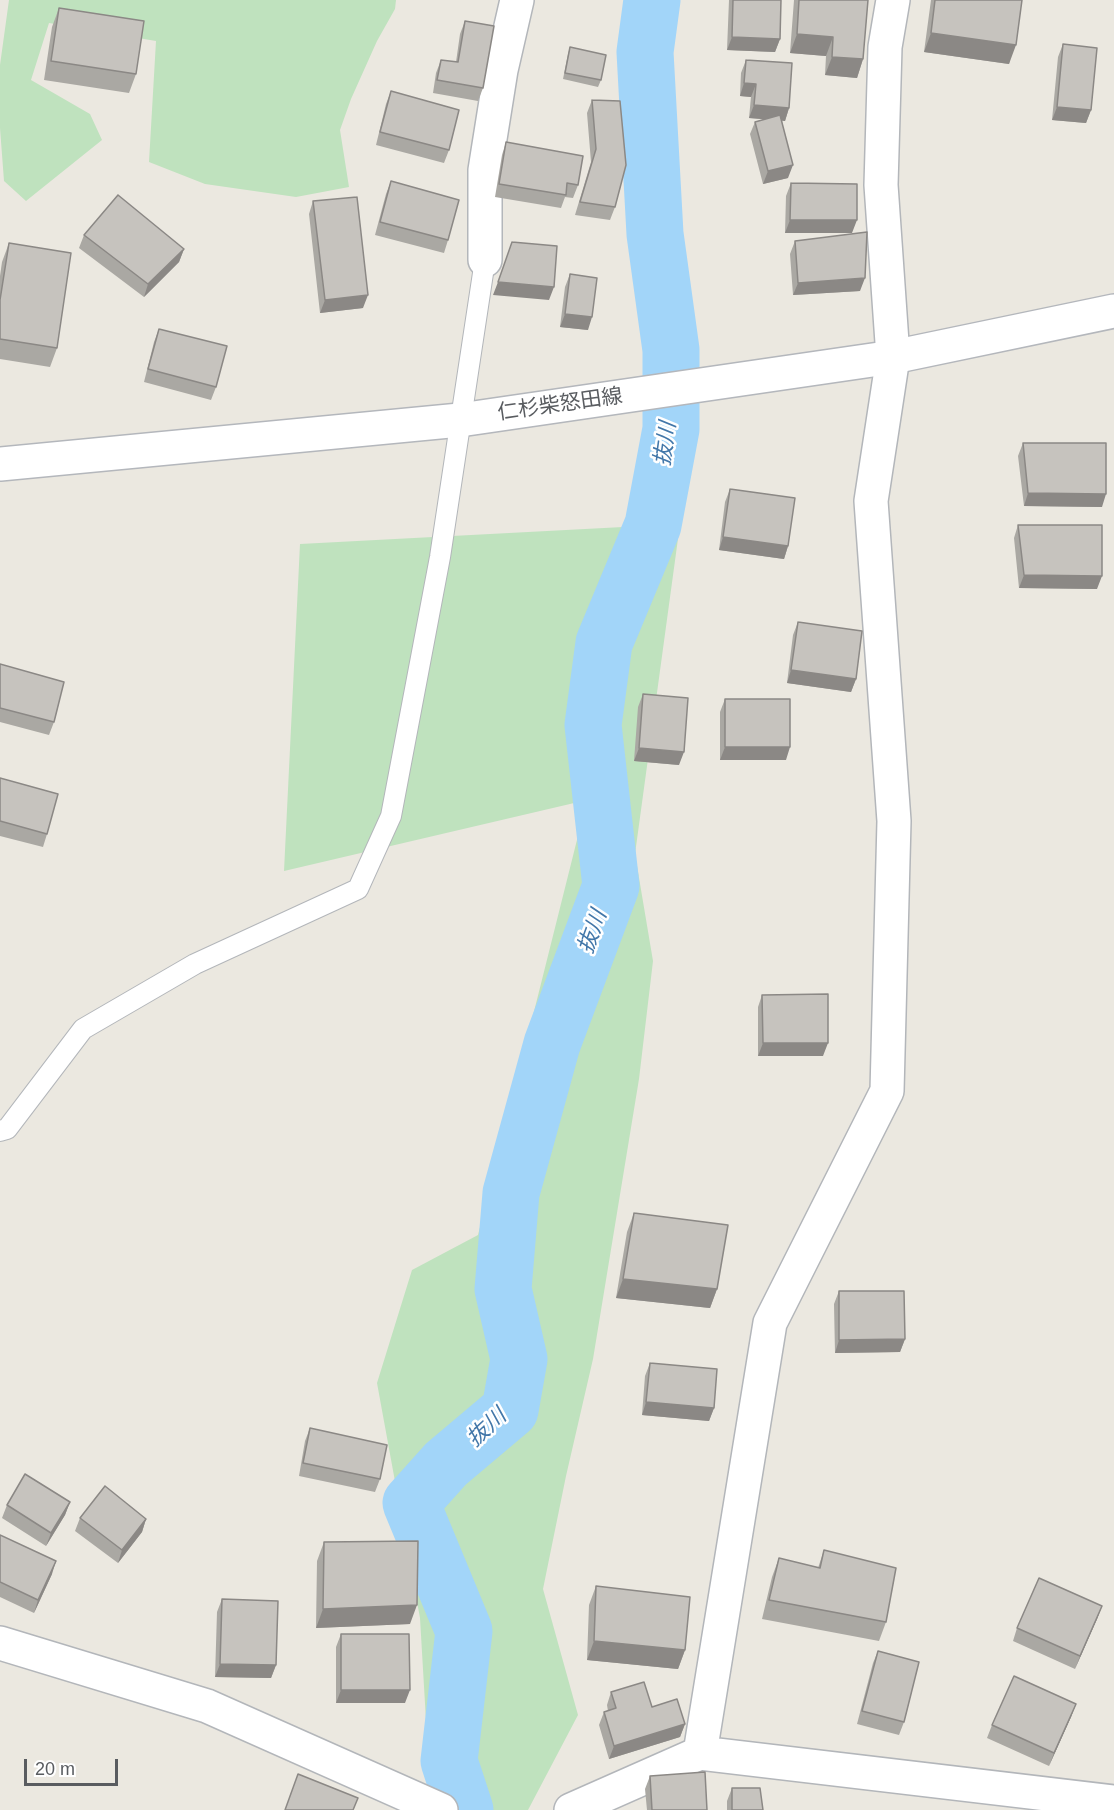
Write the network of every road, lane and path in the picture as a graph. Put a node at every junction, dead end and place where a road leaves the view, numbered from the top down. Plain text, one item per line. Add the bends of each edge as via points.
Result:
1 (516, 0) edge
2 (893, 0) edge
3 (485, 260) joint
4 (1114, 311) edge
5 (893, 357) junction
6 (460, 420) junction
7 (0, 464) edge
8 (0, 1131) edge
9 (0, 1643) edge
10 (700, 1753) junction
11 (1114, 1802) edge
12 (441, 1810) edge
13 (571, 1810) edge

1 - 3 street via 485,170
2 - 5 street via 885,47 881,185
3 - 6 lane
4 - 5 street, 仁杉柴怒田線
5 - 6 street, 仁杉柴怒田線
5 - 10 street via 871,501 894,821 887,1091 770,1323
6 - 7 street, 仁杉柴怒田線
6 - 8 lane via 440,558 390,816 358,889 195,963 83,1029 7,1129
9 - 12 street via 207,1706
10 - 11 street
10 - 13 street

